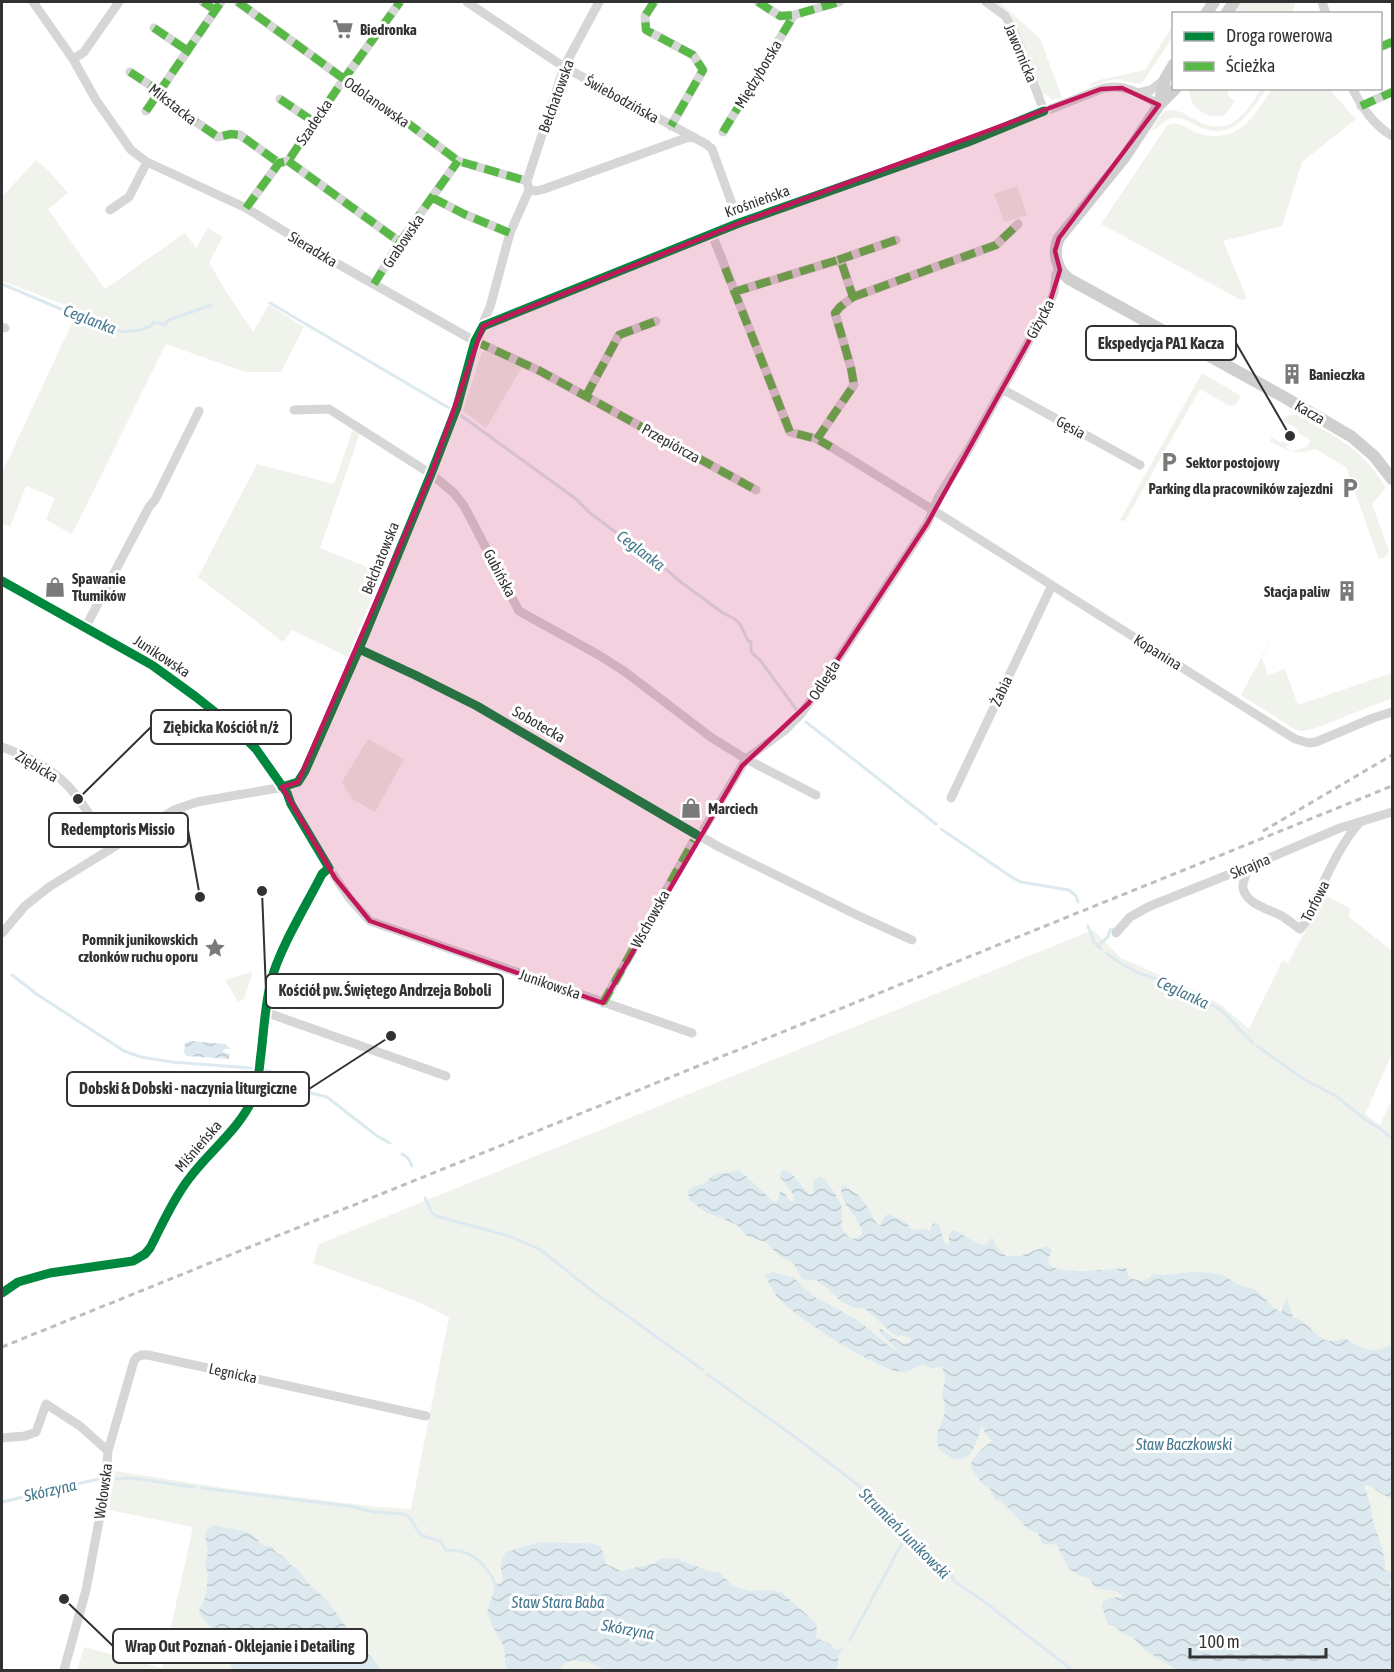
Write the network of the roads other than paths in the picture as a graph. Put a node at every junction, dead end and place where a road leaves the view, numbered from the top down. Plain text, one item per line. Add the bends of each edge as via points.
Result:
1 (33, 2) edge
2 (119, 2) edge
3 (203, 2) edge
4 (238, 2) edge
5 (400, 2) edge
6 (467, 2) edge
7 (599, 2) edge
8 (654, 2) edge
9 (758, 2) edge
10 (839, 2) edge
11 (987, 2) edge
12 (218, 6) edge
13 (794, 15) junction
14 (154, 28) dead end
15 (188, 51) junction
16 (73, 59) junction
17 (1172, 66) edge
18 (564, 67) junction
19 (130, 72) dead end
20 (344, 79) junction
21 (1165, 79) junction
22 (1174, 90) edge
23 (1353, 90) edge
24 (159, 91) junction
25 (1392, 92) edge
26 (1138, 93) junction
27 (280, 99) dead end
28 (1159, 105) junction
29 (1361, 106) junction
30 (146, 111) dead end
31 (1044, 111) junction
32 (314, 122) junction
33 (671, 126) junction
34 (723, 132) dead end
35 (1392, 136) edge
36 (694, 137) junction
37 (458, 161) junction
38 (147, 162) junction
39 (283, 162) junction
40 (528, 186) junction
41 (433, 198) junction
42 (246, 208) junction
43 (110, 210) dead end
44 (739, 223) junction
45 (1018, 224) dead end
46 (510, 233) junction
47 (712, 234) junction
48 (896, 240) dead end
49 (400, 243) junction
50 (838, 260) junction
51 (1060, 270) junction
52 (374, 284) junction
53 (734, 292) junction
54 (853, 297) junction
55 (656, 321) dead end
56 (483, 326) junction
57 (475, 341) junction
58 (1002, 388) junction
59 (586, 396) junction
60 (294, 410) dead end
61 (199, 411) dead end
62 (817, 439) junction
63 (1140, 465) dead end
64 (431, 474) junction
65 (1392, 479) edge
66 (756, 490) dead end
67 (933, 510) junction
68 (2, 581) edge
69 (1052, 585) junction
70 (85, 628) junction
71 (359, 650) junction
72 (1392, 712) edge
73 (2, 747) edge
74 (746, 759) junction
75 (282, 787) junction
76 (816, 795) dead end
77 (951, 798) dead end
78 (1392, 812) edge
79 (1360, 822) junction
80 (698, 836) junction
81 (110, 850) junction
82 (1250, 866) junction
83 (329, 867) junction
84 (2, 933) edge
85 (1116, 933) dead end
86 (912, 940) dead end
87 (603, 1003) junction
88 (266, 1012) junction
89 (692, 1033) dead end
90 (446, 1076) dead end
91 (2, 1293) edge
92 (426, 1416) dead end
93 (2, 1438) edge
94 (108, 1451) junction
95 (64, 1671) edge

1 - 16 street, Sieradzka
2 - 16 street via 84,52
3 - 12 street
4 - 20 street, Odolanowska
5 - 20 street, Szadecka
6 - 18 street, Świebodzińska
7 - 18 street, Bełchatowska
8 - 33 street via 645,16 646,30 693,55 703,70
9 - 13 street via 780,16
10 - 13 street
11 - 31 street, Jawornicka via 1005,16 1013,29
12 - 15 street
13 - 34 street, Międzyborska
14 - 15 street
15 - 24 street
16 - 38 street, Sieradzka via 131,150
17 - 21 street
18 - 33 street, Świebodzińska
18 - 40 street, Bełchatowska
19 - 24 street, Mikstacka
20 - 32 street, Szadecka
20 - 37 street, Odolanowska
21 - 26 street via 1151,90
21 - 28 street
22 - 28 street
23 - 29 street
24 - 30 street
24 - 39 street, Mikstacka via 174,107 218,137 240,135
25 - 29 street
26 - 28 street, Krośnieńska
26 - 31 street, Krośnieńska via 1119,87 1105,88
27 - 32 street
28 - 51 street, Giżycka via 1124,158 1059,238 1055,251
29 - 35 street via 1371,120
31 - 44 street, Krośnieńska
32 - 39 street, Szadecka
33 - 36 street, Świebodzińska
36 - 40 street via 544,189 536,191
36 - 44 street, Świebodzińska via 712,150
37 - 40 street, Odolanowska
37 - 41 street, Grabowska
38 - 42 street, Sieradzka
38 - 43 street via 129,197
39 - 42 street, Szadecka
39 - 49 street, Mikstacka
40 - 46 street, Bełchatowska
41 - 46 street, Grabowska
41 - 49 street, Grabowska
42 - 52 street, Sieradzka
44 - 47 street, Krośnieńska
45 - 54 street via 996,245
46 - 56 street, Bełchatowska
47 - 53 street
47 - 56 street, Krośnieńska
48 - 50 street
49 - 52 street, Grabowska
50 - 53 street
50 - 54 street
51 - 58 street, Giżycka via 1049,305
51 - 65 street, Kacza via 1352,437
52 - 57 street, Sieradzka
53 - 62 street via 790,432
54 - 62 street via 835,313 854,385
55 - 59 street via 619,335
56 - 57 street, Bełchatowska
57 - 59 street, Przepiórcza
57 - 64 street, Bełchatowska via 457,407
58 - 63 street, Gęsia
58 - 67 street, Giżycka
59 - 66 street, Przepiórcza
60 - 64 street, Gubińska via 330,409
61 - 70 street
62 - 67 street
64 - 71 street, Bełchatowska
64 - 74 street, Gubińska via 464,506 519,611 597,654 698,729
67 - 69 street, Kopanina
67 - 74 street, Odległa via 800,715
68 - 70 street, Junikowska
69 - 72 street, Kopanina via 1302,742 1316,741
69 - 77 street, Żabia
70 - 75 street, Junikowska via 158,668 235,728 256,749
71 - 75 street, Bełchatowska via 305,771 298,782
71 - 80 street, Sobotecka via 477,706
73 - 81 street, Ziębicka via 41,765 66,784
74 - 76 street, Gubińska
74 - 80 street, Odległa
75 - 81 street via 187,804
75 - 83 street
78 - 79 street, Skrajna
79 - 82 street, Skrajna
79 - 82 street, Torfowa via 1349,835 1300,928 1245,895 1243,883
80 - 86 street, Sobotecka
80 - 87 street, Wschowska
81 - 84 street via 43,891
82 - 85 street, Skrajna via 1138,912
83 - 87 street, Junikowska via 370,921
83 - 88 street, Miśnieńska via 277,964
87 - 89 street, Junikowska
88 - 90 street
88 - 91 street, Miśnieńska via 257,1084 248,1108 187,1180 146,1254 133,1261 40,1276 18,1282
92 - 94 street, Legnicka via 142,1355 134,1361
93 - 94 street, Wołowska via 36,1432 46,1404 80,1426
94 - 95 street, Wołowska via 86,1590

